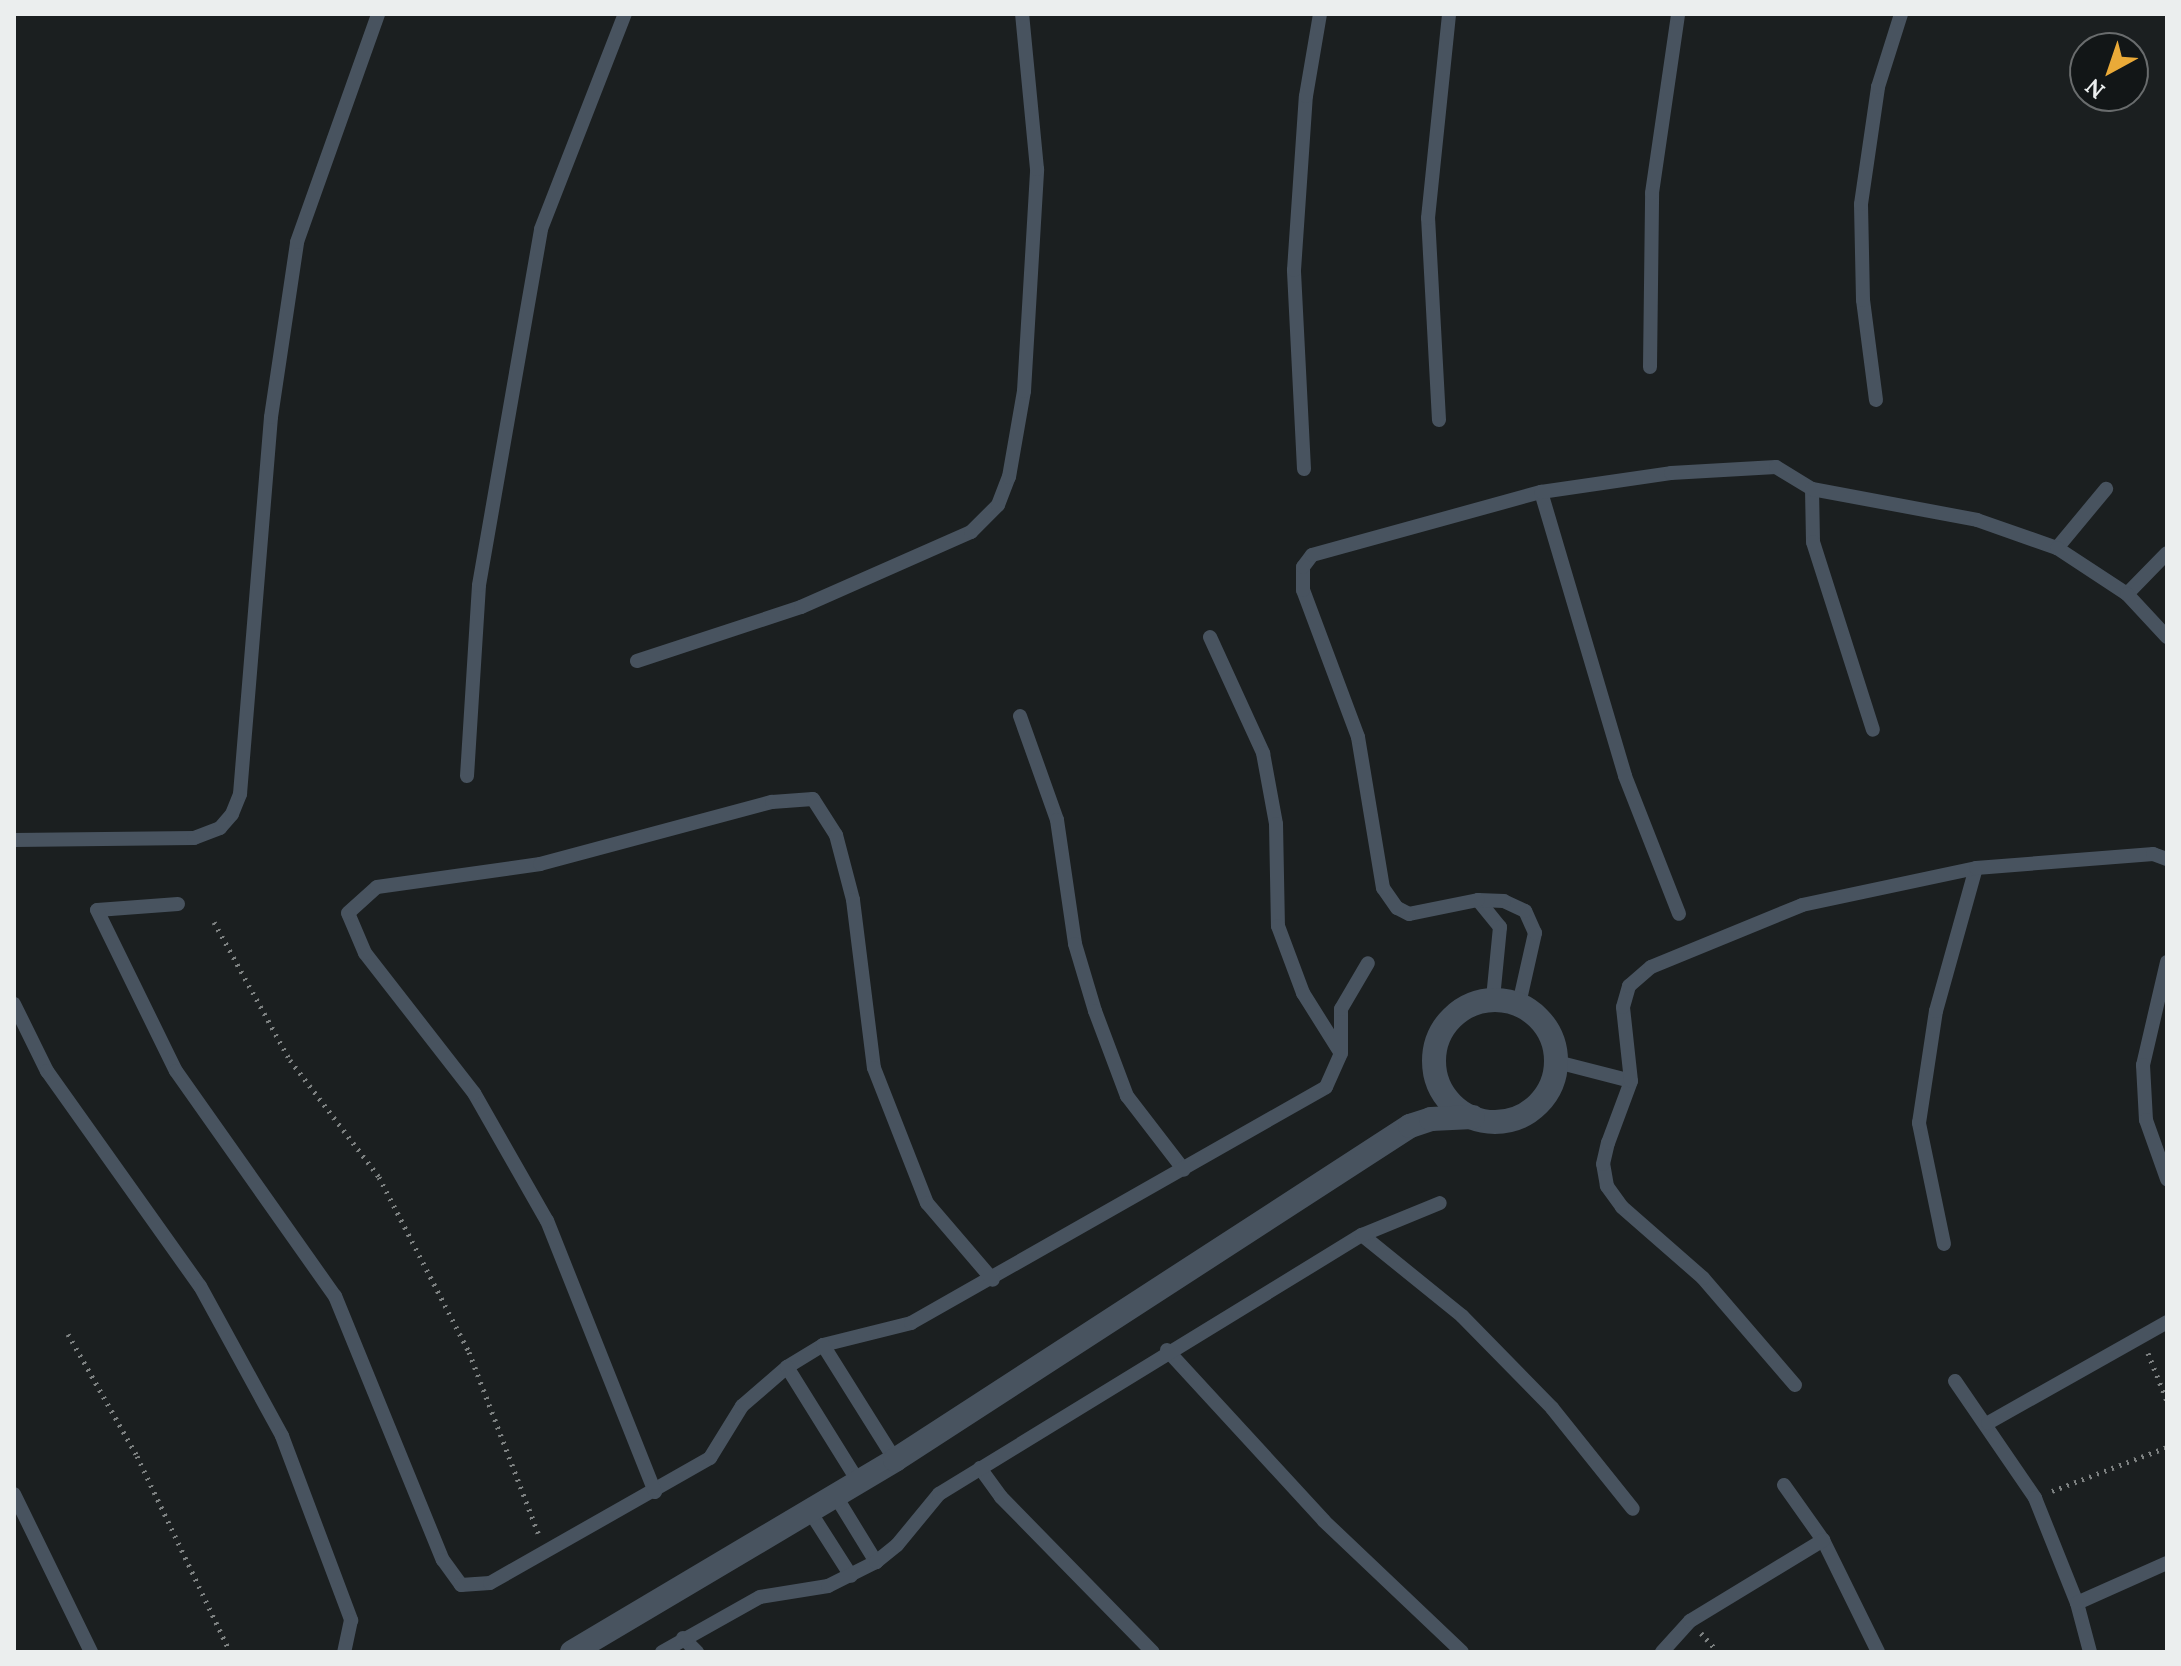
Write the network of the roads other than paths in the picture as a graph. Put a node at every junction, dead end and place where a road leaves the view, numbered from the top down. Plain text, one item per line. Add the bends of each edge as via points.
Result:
1 (378, 14) edge
2 (625, 14) edge
3 (1022, 14) edge
4 (1320, 14) edge
5 (1449, 14) edge
6 (1678, 14) edge
7 (1901, 14) edge
8 (1650, 367) dead end
9 (1876, 400) dead end
10 (1439, 420) dead end
11 (1304, 469) dead end
12 (1812, 489) junction
13 (2106, 489) dead end
14 (1541, 492) junction
15 (2057, 548) junction
16 (2167, 553) edge
17 (2127, 594) junction
18 (1210, 637) dead end
19 (2167, 637) edge
20 (637, 661) dead end
21 (1020, 716) dead end
22 (1873, 730) dead end
23 (467, 776) dead end
24 (14, 840) edge
25 (2167, 859) edge
26 (1976, 868) junction
27 (1478, 900) junction
28 (178, 904) dead end
29 (1679, 914) dead end
30 (2167, 962) edge
31 (1368, 963) dead end
32 (1493, 999) junction
33 (14, 1004) edge
34 (1519, 1004) junction
35 (1341, 1053) junction
36 (1557, 1062) junction
37 (1435, 1069) junction
38 (1631, 1081) junction
39 (1473, 1117) junction
40 (1410, 1126) junction
41 (1184, 1170) junction
42 (2167, 1179) edge
43 (1440, 1203) dead end
44 (1362, 1235) junction
45 (1944, 1244) dead end
46 (993, 1280) junction
47 (2167, 1322) edge
48 (823, 1345) junction
49 (1167, 1350) junction
50 (787, 1367) junction
51 (1955, 1381) dead end
52 (1795, 1385) dead end
53 (1988, 1423) junction
54 (895, 1460) junction
55 (980, 1468) junction
56 (858, 1481) junction
57 (1784, 1485) dead end
58 (655, 1492) junction
59 (14, 1494) edge
60 (835, 1495) junction
61 (1633, 1509) dead end
62 (809, 1510) junction
63 (1823, 1540) junction
64 (876, 1562) junction
65 (2167, 1563) edge
66 (851, 1576) junction
67 (2077, 1603) junction
68 (683, 1638) junction
69 (91, 1652) edge
70 (344, 1652) edge
71 (572, 1652) edge
72 (662, 1652) edge
73 (697, 1652) edge
74 (1153, 1652) edge
75 (1462, 1652) edge
76 (1662, 1652) edge
77 (1878, 1652) edge
78 (2090, 1652) edge

1 - 24 lane via 297,242 271,417 240,794 232,814 220,828 194,838
2 - 23 lane via 541,229 479,585
3 - 20 lane via 1037,169 1024,391 1009,477 998,505 971,532 801,607
4 - 11 lane via 1306,96 1294,270
5 - 10 lane via 1428,218
6 - 8 lane via 1652,193
7 - 9 lane via 1878,87 1861,204 1863,300
12 - 14 lane via 1776,467 1671,473
12 - 15 lane via 1977,520
12 - 22 lane via 1813,542
13 - 15 lane
14 - 27 lane via 1326,548 1312,555 1301,579 1358,737 1388,897 1409,914
14 - 29 lane via 1620,762
15 - 17 lane
16 - 17 lane
17 - 19 lane
18 - 35 lane via 1263,753 1276,824 1278,926 1303,993
21 - 41 lane via 1057,820 1075,944 1095,1011 1127,1096
25 - 26 lane via 2153,854
26 - 38 lane via 1802,905 1637,975 1623,1007
26 - 45 lane via 1936,1011 1919,1123
27 - 32 lane via 1500,927
27 - 34 lane via 1515,905 1532,921 1533,946
28 - 58 lane via 97,910 176,1071 335,1296 443,1560 461,1585 490,1583
30 - 42 lane via 2143,1065 2146,1120
31 - 35 lane via 1341,1009
32 - 34 street
32 - 37 street via 1461,1009 1445,1026 1436,1046
33 - 70 lane via 47,1071 200,1286 282,1436 351,1620
34 - 36 street via 1547,1027
35 - 41 lane via 1326,1087
36 - 38 lane
36 - 39 street via 1550,1091 1529,1112 1502,1122
37 - 39 street via 1447,1098
37 - 40 street via 1431,1089
38 - 52 lane via 1603,1164 1607,1186 1622,1207 1703,1278
39 - 40 street
40 - 54 street
41 - 46 lane
43 - 44 lane
44 - 49 lane
44 - 61 lane via 1462,1316 1552,1408
46 - 48 lane via 911,1323
46 - 58 lane via 927,1203 874,1068 853,900 836,835 813,799 772,802 540,864 377,887 348,913 365,953 474,1093 547,1221
47 - 53 lane
48 - 50 lane
48 - 54 lane
49 - 55 lane
49 - 75 lane via 1324,1521
50 - 56 lane
50 - 58 lane via 742,1406 710,1458
51 - 53 lane
53 - 67 lane via 2035,1498
54 - 56 street
55 - 64 lane via 939,1494
55 - 74 lane via 1001,1497
56 - 60 street
57 - 63 lane
59 - 69 lane
60 - 62 street
60 - 64 lane
62 - 66 lane
62 - 71 street
63 - 76 lane via 1690,1621
63 - 77 lane
64 - 66 lane
65 - 67 lane
66 - 68 lane via 807,1592 760,1597
67 - 78 lane
68 - 72 lane
68 - 73 lane

